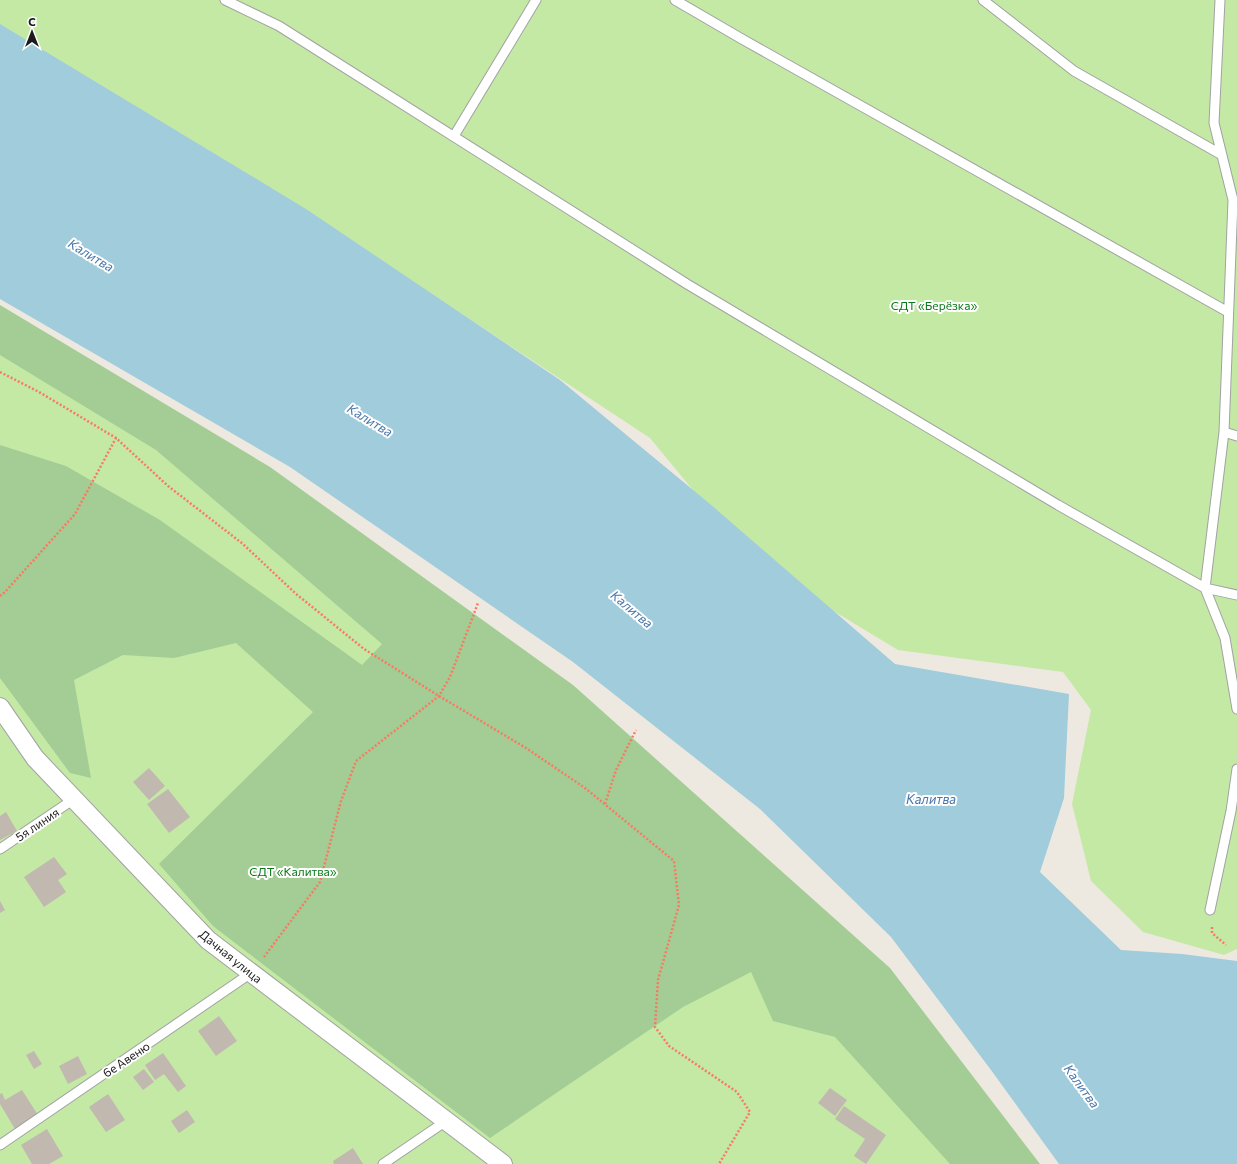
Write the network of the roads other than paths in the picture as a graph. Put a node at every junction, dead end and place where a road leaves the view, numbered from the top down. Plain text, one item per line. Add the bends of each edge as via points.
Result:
1 (225, 0) edge
2 (536, 0) edge
3 (675, 0) edge
4 (983, 0) edge
5 (1220, 0) edge
6 (454, 136) junction
7 (1222, 155) junction
8 (1235, 200) edge
9 (1228, 312) junction
10 (1224, 432) junction
11 (1237, 436) edge
12 (1206, 588) junction
13 (1237, 595) edge
14 (0, 706) edge
15 (1237, 709) edge
16 (1237, 769) edge
17 (74, 799) junction
18 (0, 849) edge
19 (1210, 910) road end
20 (251, 973) junction
21 (446, 1121) junction
22 (0, 1145) edge
23 (383, 1164) edge
24 (502, 1164) edge

1 - 6 lane via 279,26
2 - 6 lane
3 - 9 lane
4 - 7 lane via 1074,71
5 - 7 lane via 1214,123
6 - 12 lane via 687,284 1052,501
7 - 8 lane
8 - 9 lane
9 - 10 lane
10 - 11 lane
10 - 12 lane
12 - 13 lane
12 - 15 lane via 1224,638
14 - 17 street, Дачная улица via 35,758
16 - 19 lane via 1231,812
17 - 18 lane, 5я линия
17 - 20 street, Дачная улица via 208,940
20 - 21 street, Дачная улица
20 - 22 lane, 6е Авеню
21 - 23 lane
21 - 24 street, Дачная улица

